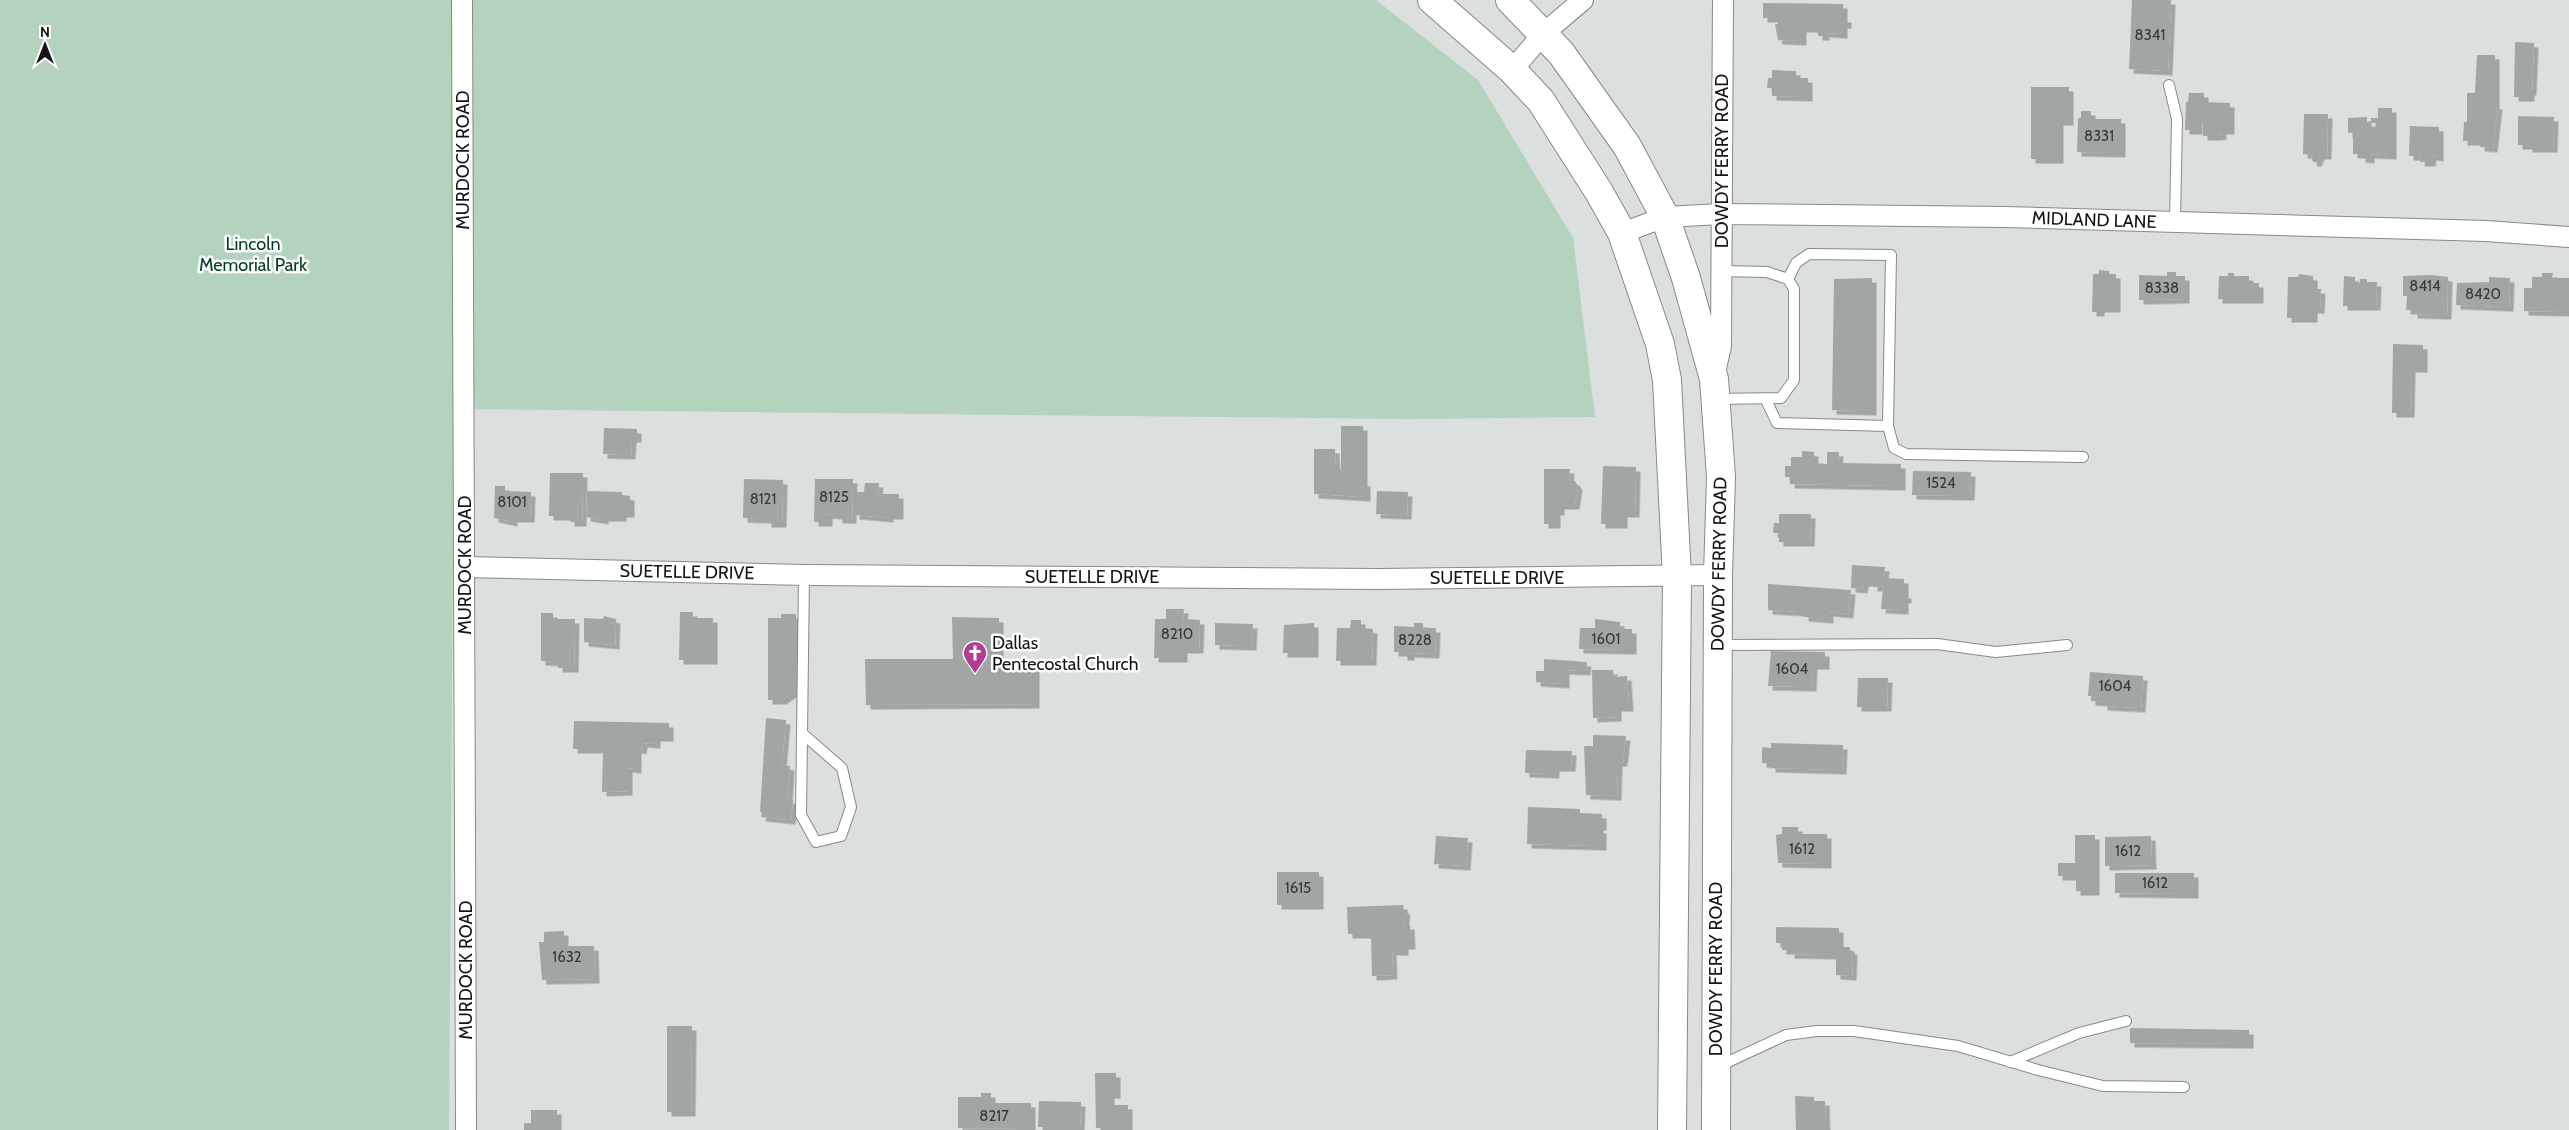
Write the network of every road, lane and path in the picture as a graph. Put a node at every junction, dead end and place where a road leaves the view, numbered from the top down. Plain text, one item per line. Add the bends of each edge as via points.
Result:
1 (462, 0) edge
2 (1432, 0) edge
3 (1510, 0) edge
4 (1583, 0) edge
5 (1723, 0) edge
6 (1543, 34) junction
7 (1512, 70) junction
8 (2169, 86) dead end
9 (1721, 214) junction
10 (1664, 217) junction
11 (2175, 222) junction
12 (1622, 233) junction
13 (2569, 237) edge
14 (1721, 271) junction
15 (1788, 279) junction
16 (1714, 389) junction
17 (1766, 400) junction
18 (1888, 426) junction
19 (2083, 457) dead end
20 (466, 567) junction
21 (804, 575) junction
22 (1718, 575) junction
23 (1677, 577) junction
24 (1718, 645) junction
25 (2067, 645) dead end
26 (803, 734) junction
27 (2126, 1021) dead end
28 (2010, 1062) junction
29 (1716, 1067) junction
30 (2184, 1087) dead end
31 (466, 1130) edge
32 (1672, 1130) edge
33 (1716, 1130) edge

1 - 20 street, MURDOCK ROAD
2 - 7 main road
3 - 6 main road
4 - 6 street
5 - 9 street, DOWDY FERRY ROAD
6 - 7 street
6 - 10 main road via 1611,120
7 - 12 main road via 1541,101
8 - 11 lane via 2177,119
9 - 10 street, MIDLAND LANE
9 - 11 street, MIDLAND LANE
9 - 14 street, DOWDY FERRY ROAD
10 - 12 street, MIDLAND LANE
10 - 16 main road via 1686,278
11 - 13 street, MIDLAND LANE via 2486,231
12 - 23 main road via 1657,335 1667,380
14 - 15 lane via 1768,272
14 - 16 street, DOWDY FERRY ROAD via 1721,346
15 - 17 lane via 1794,289 1794,380 1781,398
15 - 18 lane via 1796,263 1809,254 1891,255
16 - 17 lane
16 - 22 main road, DOWDY FERRY ROAD via 1720,477
17 - 18 lane via 1777,423
18 - 19 lane via 1894,448 1906,454
20 - 21 street, SUETELLE DRIVE
20 - 31 street, MURDOCK ROAD
21 - 23 street, SUETELLE DRIVE via 1379,579
21 - 26 lane
22 - 23 street, SUETELLE DRIVE
22 - 24 main road, DOWDY FERRY ROAD
23 - 32 main road
24 - 25 lane via 1937,644 1996,652
24 - 29 main road, DOWDY FERRY ROAD
26 - 26 lane via 801,814 816,842 841,836 851,807 842,768
27 - 28 lane via 2079,1033
28 - 29 lane via 1958,1046 1854,1031 1817,1031 1786,1035
28 - 30 lane via 2103,1086
29 - 33 main road, DOWDY FERRY ROAD

